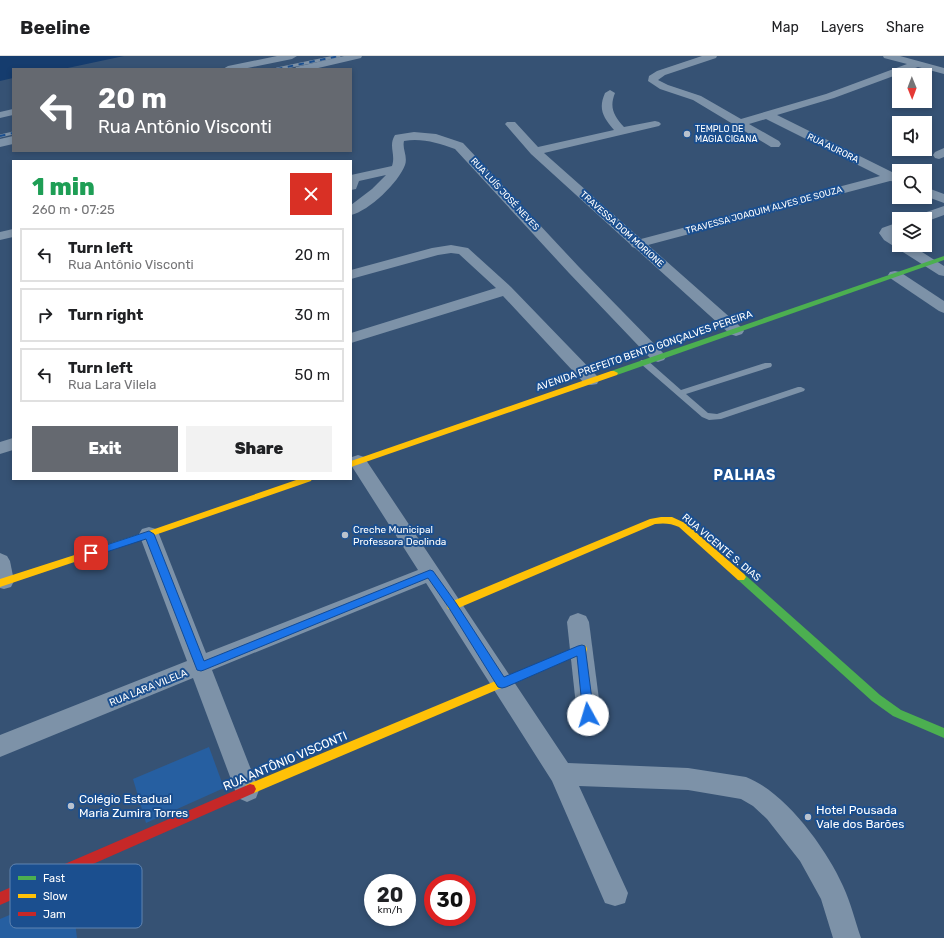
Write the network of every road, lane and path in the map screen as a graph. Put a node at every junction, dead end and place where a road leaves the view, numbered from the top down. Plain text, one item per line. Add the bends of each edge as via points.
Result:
1 (292, 56) edge
2 (357, 56) edge
3 (712, 56) edge
4 (888, 56) edge
5 (918, 64) junction
6 (233, 68) edge
7 (304, 68) edge
8 (944, 71) edge
9 (610, 93) dead end
10 (12, 112) edge
11 (0, 115) edge
12 (768, 115) junction
13 (740, 123) junction
14 (511, 124) dead end
15 (655, 124) dead end
16 (621, 131) junction
17 (12, 140) edge
18 (0, 143) edge
19 (775, 144) dead end
20 (535, 151) junction
21 (396, 169) junction
22 (892, 178) edge
23 (892, 180) edge
24 (352, 182) edge
25 (932, 194) edge
26 (944, 199) edge
27 (352, 210) edge
28 (944, 210) edge
29 (932, 214) edge
30 (892, 229) edge
31 (12, 233) edge
32 (0, 236) edge
33 (892, 239) edge
34 (638, 244) junction
35 (913, 252) edge
36 (944, 258) edge
37 (930, 263) junction
38 (944, 272) edge
39 (352, 275) edge
40 (895, 275) junction
41 (506, 290) junction
42 (944, 308) edge
43 (736, 331) junction
44 (352, 338) edge
45 (651, 359) junction
46 (768, 365) dead end
47 (591, 380) junction
48 (800, 389) dead end
49 (680, 392) junction
50 (12, 444) edge
51 (0, 448) edge
52 (354, 463) edge
53 (305, 480) edge
54 (149, 534) junction
55 (0, 561) edge
56 (430, 573) junction
57 (2, 582) edge
58 (452, 606) junction
59 (578, 622) dead end
60 (582, 649) junction
61 (201, 667) junction
62 (502, 683) junction
63 (588, 715) dead end
64 (944, 733) edge
65 (0, 746) edge
66 (561, 774) junction
67 (248, 790) junction
68 (80, 864) edge
69 (615, 892) dead end
70 (10, 895) edge
71 (0, 899) edge
72 (847, 938) edge

1 - 6 street
2 - 7 street
3 - 13 street via 661,73 653,78 653,81 697,98
4 - 5 street
5 - 8 street
5 - 12 street
9 - 16 street via 605,103 608,115
10 - 11 street
12 - 13 street
12 - 22 street, RUA AURORA
13 - 19 street
14 - 20 street, TRAVESSA DOM MORIONE
15 - 16 street
16 - 20 street
17 - 18 street
20 - 34 street, TRAVESSA DOM MORIONE
21 - 24 street via 353,178
21 - 27 street, RUA LUÍS JOSÉ NEVES via 389,181
21 - 45 street, RUA LUÍS JOSÉ NEVES via 400,159 398,140 402,137 436,138 459,146 574,270
23 - 34 street, TRAVESSA JOAQUIM ALVES DE SOUZA
25 - 26 street
28 - 29 street
30 - 33 street via 886,233
31 - 32 street
34 - 43 street, TRAVESSA DOM MORIONE
35 - 37 street
36 - 37 street, AVENIDA PREFEITO BENTO GONÇALVES PEREIRA
37 - 38 street
37 - 40 street, AVENIDA PREFEITO BENTO GONÇALVES PEREIRA
39 - 41 street via 451,248 463,251
40 - 42 street
40 - 43 street, AVENIDA PREFEITO BENTO GONÇALVES PEREIRA
41 - 44 street
41 - 47 street
43 - 45 street, AVENIDA PREFEITO BENTO GONÇALVES PEREIRA
45 - 47 street, AVENIDA PREFEITO BENTO GONÇALVES PEREIRA
45 - 49 lane
46 - 49 lane
47 - 52 street, AVENIDA PREFEITO BENTO GONÇALVES PEREIRA
48 - 49 lane via 714,418 705,415
50 - 51 street
52 - 56 street
53 - 54 street
54 - 57 street
54 - 61 street
55 - 57 street
56 - 58 street
56 - 61 street, RUA LARA VILELA
58 - 62 street
58 - 64 street, RUA VICENTE S. DIAS via 653,521 670,519 682,525 876,698 897,713
59 - 60 street
60 - 62 street, RUA ANTÔNIO VISCONTI
60 - 63 street
61 - 65 street, RUA LARA VILELA
61 - 67 street
62 - 66 street
62 - 67 street, RUA ANTÔNIO VISCONTI
66 - 69 street
66 - 72 street via 688,779 746,788 776,811 809,852 833,894
67 - 68 street, RUA ANTÔNIO VISCONTI
70 - 71 street, RUA ANTÔNIO VISCONTI

